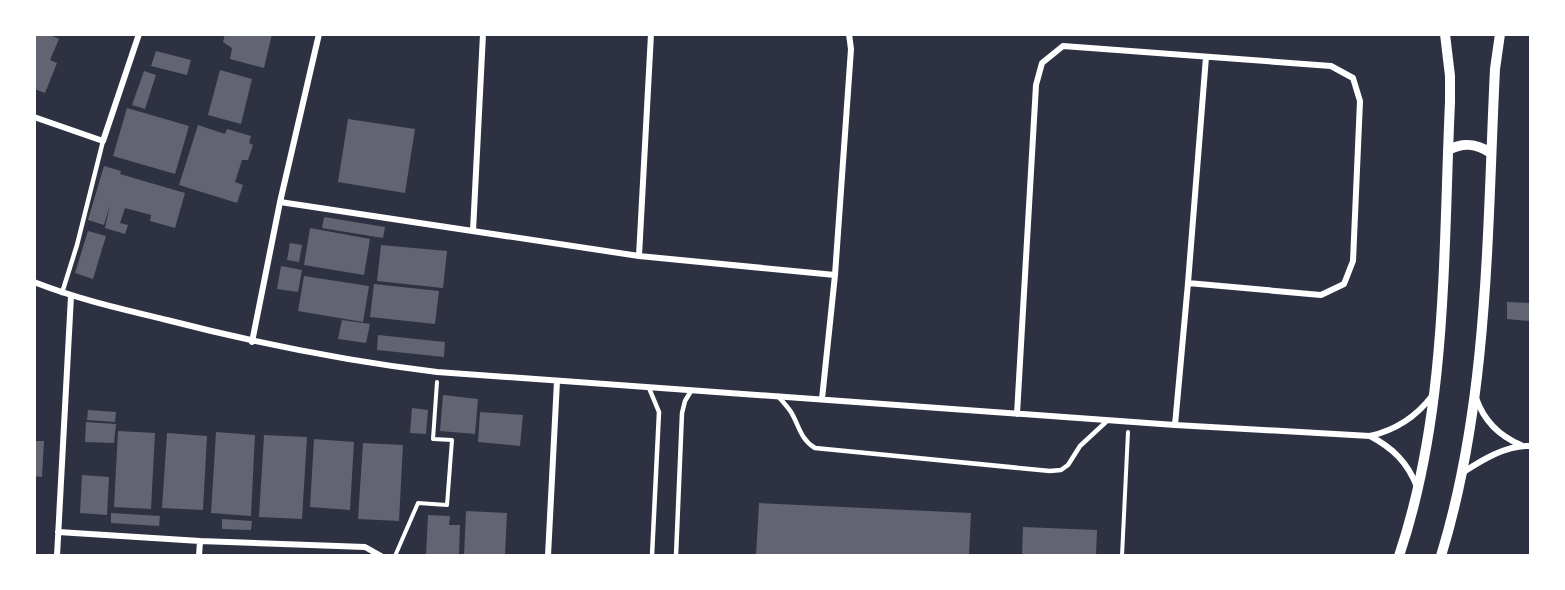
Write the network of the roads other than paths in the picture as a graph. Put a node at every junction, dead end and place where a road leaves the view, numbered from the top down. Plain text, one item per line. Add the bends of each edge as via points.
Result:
1 (139, 34) edge
2 (319, 34) edge
3 (483, 34) edge
4 (651, 34) edge
5 (849, 34) edge
6 (1446, 34) edge
7 (1500, 34) edge
8 (1206, 57) junction
9 (34, 117) edge
10 (103, 141) junction
11 (1448, 150) junction
12 (1491, 153) junction
13 (280, 202) junction
14 (473, 231) junction
15 (639, 256) junction
16 (835, 275) junction
17 (34, 282) edge
18 (1188, 283) junction
19 (62, 293) junction
20 (71, 296) junction
21 (252, 342) junction
22 (557, 381) junction
23 (649, 388) junction
24 (692, 391) junction
25 (1434, 393) junction
26 (778, 396) junction
27 (1475, 396) junction
28 (822, 399) junction
29 (1017, 414) junction
30 (1107, 421) junction
31 (1174, 425) junction
32 (1370, 436) junction
33 (1522, 446) junction
34 (1530, 446) edge
35 (1462, 473) junction
36 (1418, 487) junction
37 (58, 532) junction
38 (200, 540) junction
39 (57, 555) edge
40 (199, 555) edge
41 (381, 555) edge
42 (548, 555) edge
43 (652, 555) edge
44 (676, 555) edge
45 (1399, 555) edge
46 (1441, 555) edge

1 - 10 street
2 - 13 street
3 - 14 street
4 - 15 street
5 - 16 street
6 - 11 street via 1450,76
7 - 12 street
8 - 18 street
8 - 18 street via 1331,66 1353,78 1360,101 1353,261 1344,284 1321,295
8 - 29 street via 1063,46 1042,63 1036,85
9 - 10 street
10 - 19 lane
11 - 12 street via 1471,144
11 - 25 street
12 - 27 street
13 - 14 street
13 - 21 street
14 - 15 street
15 - 16 street
16 - 28 street
17 - 19 street
18 - 31 street
19 - 20 street
20 - 21 street
20 - 37 street
21 - 22 street via 383,366
22 - 23 street
22 - 42 street
23 - 24 street
23 - 43 lane via 659,412
24 - 26 street
24 - 44 lane via 682,413
25 - 32 street via 1404,423
25 - 36 street
26 - 28 street
26 - 30 lane via 801,435 814,448 1050,471 1068,465 1080,446
27 - 33 street via 1492,427
27 - 35 street
28 - 29 street
29 - 30 street
30 - 31 street
31 - 32 street
32 - 36 street via 1399,456
33 - 34 street
33 - 35 street
35 - 46 street
36 - 45 street
37 - 38 street
37 - 39 street
38 - 40 street
38 - 41 street via 365,546

